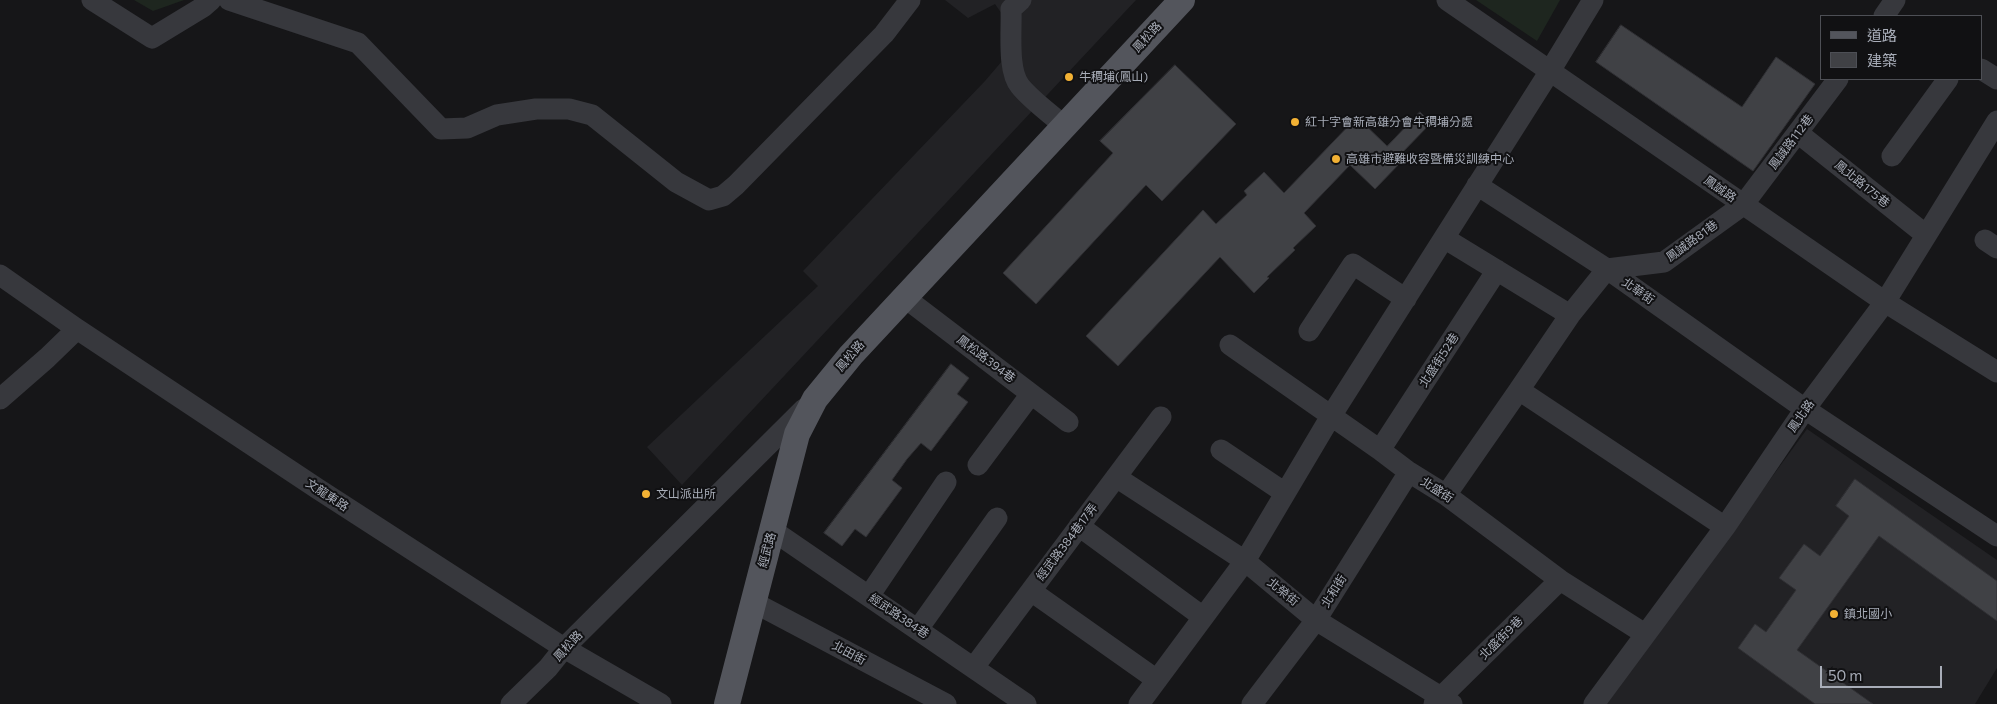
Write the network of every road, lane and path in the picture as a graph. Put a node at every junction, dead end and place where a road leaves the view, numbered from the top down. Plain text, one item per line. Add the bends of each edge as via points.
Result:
1 (92, 0) edge
2 (211, 0) edge
3 (229, 0) edge
4 (910, 0) edge
5 (1021, 0) edge
6 (1182, 0) edge
7 (1448, 0) edge
8 (1593, 0) edge
9 (1982, 70) edge
10 (1550, 71) junction
11 (1997, 79) edge
12 (1837, 80) edge
13 (1947, 80) edge
14 (1997, 122) edge
15 (1064, 126) junction
16 (1798, 133) junction
17 (1892, 156) dead end
18 (1477, 186) junction
19 (1743, 205) junction
20 (1926, 235) junction
21 (1444, 238) junction
22 (1497, 270) junction
23 (1607, 270) junction
24 (0, 275) edge
25 (904, 297) junction
26 (1406, 299) junction
27 (1884, 302) junction
28 (1570, 315) junction
29 (77, 330) junction
30 (1308, 331) dead end
31 (1230, 345) dead end
32 (1997, 372) edge
33 (1519, 390) junction
34 (1031, 394) junction
35 (0, 399) edge
36 (815, 399) junction
37 (1805, 409) junction
38 (1331, 416) junction
39 (1160, 417) dead end
40 (1068, 422) dead end
41 (1221, 450) dead end
42 (1380, 450) junction
43 (978, 465) dead end
44 (1409, 472) junction
45 (1116, 477) junction
46 (946, 482) dead end
47 (1285, 493) junction
48 (1446, 496) junction
49 (997, 518) dead end
50 (1080, 526) junction
51 (1725, 527) junction
52 (772, 530) junction
53 (1997, 536) edge
54 (1245, 562) junction
55 (1560, 580) junction
56 (1031, 591) junction
57 (869, 596) junction
58 (753, 602) junction
59 (1203, 617) junction
60 (1316, 620) junction
61 (918, 629) junction
62 (1645, 634) junction
63 (564, 648) junction
64 (974, 667) junction
65 (1157, 680) junction
66 (1442, 702) edge
67 (511, 704) edge
68 (661, 704) edge
69 (727, 704) edge
70 (946, 704) edge
71 (1026, 704) edge
72 (1139, 704) edge
73 (1252, 704) edge
74 (1594, 704) edge

1 - 2 street via 152,38
3 - 4 street via 358,43 441,128 467,128 497,115 536,109 569,109 592,115 676,182 709,200 723,196 736,185 884,34
5 - 15 street via 1011,9 1011,59 1019,85
6 - 15 main road, 鳳松路
7 - 10 street, 鳳誠路
8 - 10 street
9 - 11 street
10 - 18 street
10 - 19 street, 鳳誠路
12 - 16 street, 鳳誠路112巷
13 - 17 street
14 - 20 street, 鳳北路
15 - 25 main road, 鳳松路
16 - 19 street, 鳳誠路112巷
16 - 20 street, 鳳北路175巷
18 - 21 street
18 - 23 street, 北華街
19 - 23 street, 鳳誠路81巷 via 1664,262
19 - 27 street, 鳳誠路
20 - 27 street, 鳳北路
21 - 22 street
21 - 26 street
22 - 28 street
22 - 42 street, 北盛街52巷
23 - 28 street
23 - 37 street, 北華街
24 - 29 street, 文龍東路
25 - 34 street, 鳳松路394巷
25 - 36 main road, 鳳松路 via 850,355
26 - 30 street via 1353,264
26 - 38 street
27 - 32 street, 鳳誠路
27 - 37 street, 鳳北路
28 - 33 street
29 - 35 street
29 - 63 street, 文龍東路
31 - 38 street, 北盛街
33 - 48 street
33 - 51 street
34 - 40 street, 鳳松路394巷
34 - 43 street
36 - 52 main road, 經武路 via 797,434
36 - 63 street, 鳳松路
37 - 51 street, 鳳北路
37 - 53 street, 北華街
38 - 42 street, 北盛街
38 - 47 street
39 - 45 street, 經武路384巷17弄
41 - 47 street
42 - 44 street, 北盛街
44 - 48 street, 北盛街
44 - 60 street, 北和街
45 - 50 street, 經武路384巷17弄
45 - 54 street, 北榮街
46 - 57 street
47 - 54 street
48 - 55 street, 北盛街
49 - 61 street
50 - 56 street, 經武路384巷17弄
50 - 59 street
51 - 62 street, 鳳北路
52 - 57 street, 經武路384巷
52 - 58 main road, 經武路
54 - 59 street
54 - 60 street, 北榮街
55 - 62 street, 北盛街
55 - 66 street, 北盛街9巷
56 - 64 street, 經武路384巷17弄
56 - 65 street
57 - 61 street, 經武路384巷
58 - 69 main road, 經武路
58 - 70 street, 北田街
59 - 65 street
60 - 66 street, 北榮街
60 - 73 street, 北和街
61 - 64 street, 經武路384巷
62 - 74 street, 鳳北路
63 - 67 street, 鳳松路
63 - 68 street, 文龍東路
64 - 71 street, 經武路384巷
65 - 72 street

